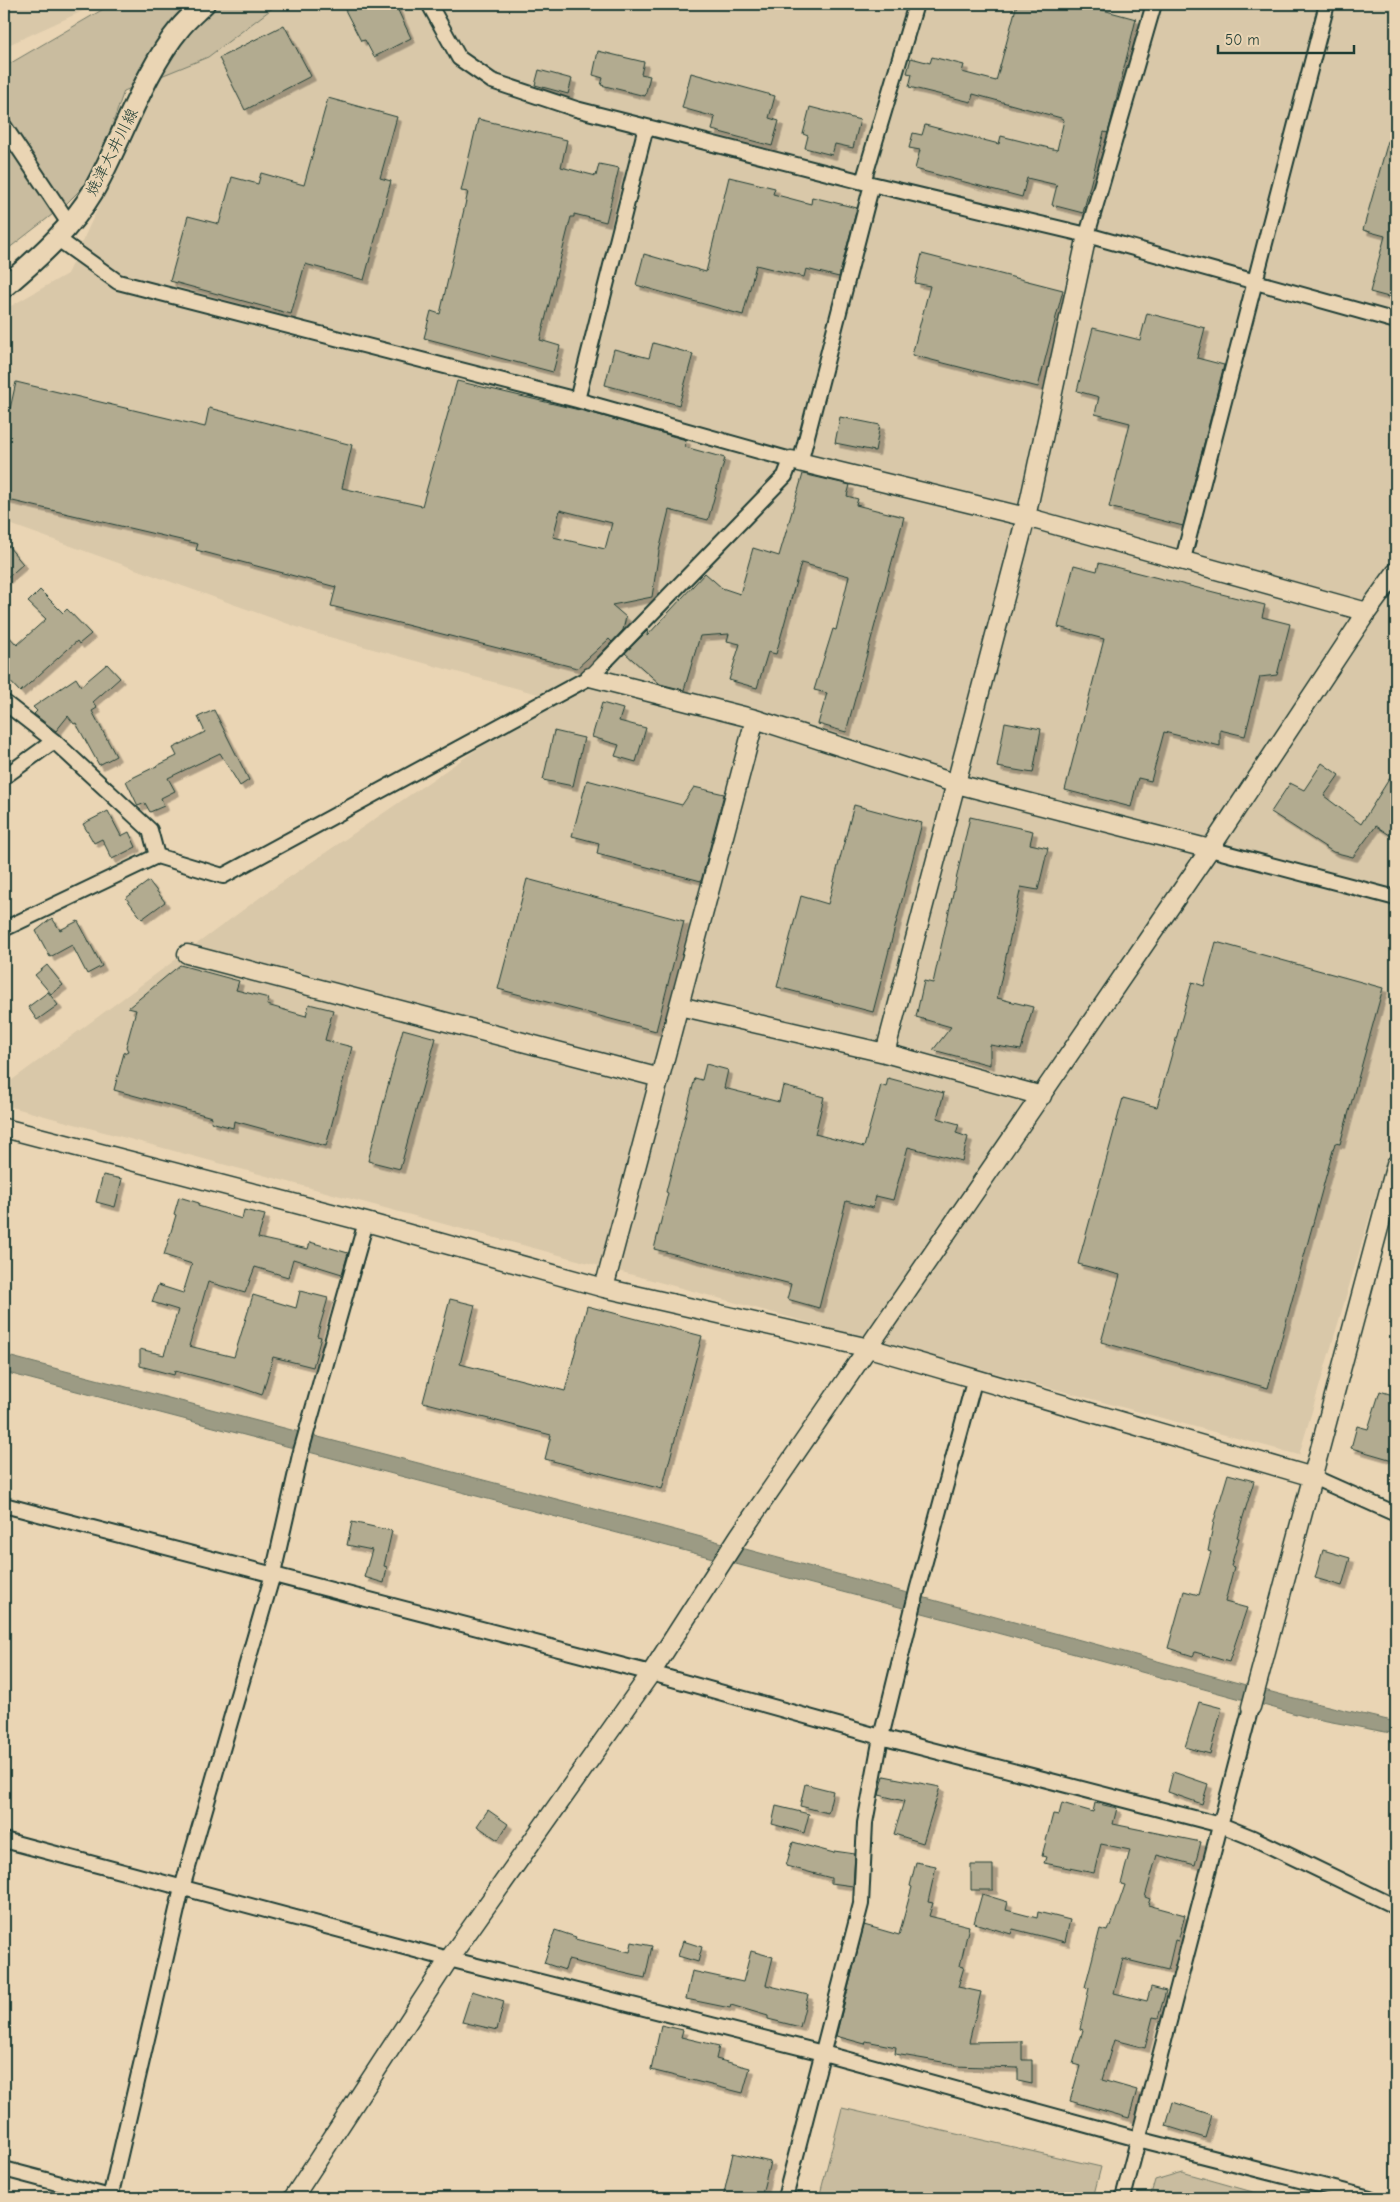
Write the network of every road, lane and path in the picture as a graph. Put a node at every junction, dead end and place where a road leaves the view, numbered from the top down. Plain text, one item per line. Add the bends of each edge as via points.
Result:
1 (204, 4) edge
2 (429, 4) edge
3 (916, 4) edge
4 (1154, 4) edge
5 (1327, 4) edge
6 (4, 126) edge
7 (646, 127) junction
8 (868, 183) junction
9 (64, 232) junction
10 (1087, 235) junction
11 (1255, 280) junction
12 (4, 287) edge
13 (1396, 321) edge
14 (577, 400) junction
15 (796, 461) junction
16 (1026, 517) junction
17 (1183, 559) junction
18 (1396, 572) edge
19 (1367, 612) junction
20 (590, 677) junction
21 (4, 702) edge
22 (755, 720) junction
23 (54, 741) junction
24 (4, 777) edge
25 (957, 784) junction
26 (1210, 849) junction
27 (157, 856) junction
28 (1396, 898) edge
29 (4, 929) edge
30 (187, 954) dead end
31 (679, 1006) junction
32 (885, 1053) junction
33 (660, 1078) junction
34 (1042, 1096) junction
35 (4, 1128) edge
36 (1396, 1164) edge
37 (1394, 1185) edge
38 (366, 1222) junction
39 (604, 1288) junction
40 (868, 1348) junction
41 (975, 1378) junction
42 (1313, 1478) junction
43 (4, 1505) edge
44 (1396, 1514) edge
45 (273, 1574) junction
46 (651, 1673) junction
47 (1251, 1707) joint
48 (881, 1737) junction
49 (1221, 1825) junction
50 (4, 1840) edge
51 (182, 1888) junction
52 (1396, 1907) edge
53 (449, 1959) junction
54 (823, 2053) junction
55 (1138, 2139) junction
56 (4, 2169) edge
57 (111, 2198) edge
58 (293, 2198) edge
59 (785, 2198) edge
60 (1123, 2198) edge
61 (1370, 2198) edge

1 - 9 main road, 焼津大井川線 via 179,28 158,62 94,190
2 - 7 street via 459,58 492,81 576,109
3 - 8 street
4 - 10 street
5 - 11 street
6 - 9 street
7 - 8 street
7 - 14 street
8 - 10 street
8 - 15 street
9 - 12 main road, 焼津大井川線
9 - 14 street via 118,282
10 - 11 street
10 - 16 street
11 - 13 street
11 - 17 street
14 - 15 street
15 - 16 street
15 - 20 street
16 - 17 street
16 - 25 street
17 - 19 street
18 - 19 street
19 - 26 street
20 - 22 street
20 - 27 street via 223,876
21 - 23 street
22 - 25 street
22 - 31 street
23 - 24 street
23 - 27 street via 150,830
25 - 26 street
25 - 32 street
26 - 28 street
26 - 34 street
27 - 29 street
30 - 33 street
31 - 32 street
31 - 33 street
32 - 34 street
33 - 39 street
34 - 40 street
35 - 38 street
36 - 37 street
37 - 42 street
38 - 39 street
38 - 45 street via 300,1455
39 - 40 street
40 - 41 street
40 - 46 street via 739,1536
41 - 42 street
41 - 48 street
42 - 44 street
42 - 47 street
43 - 45 street
45 - 46 street
45 - 51 street
46 - 48 street
46 - 53 street
47 - 49 street
48 - 49 street
48 - 54 street via 865,1823 861,1904
49 - 52 street
49 - 55 street
50 - 51 street
51 - 53 street
51 - 57 street
53 - 54 street
53 - 58 street
54 - 55 street
54 - 59 street
55 - 60 street
55 - 61 street
56 - 57 street

